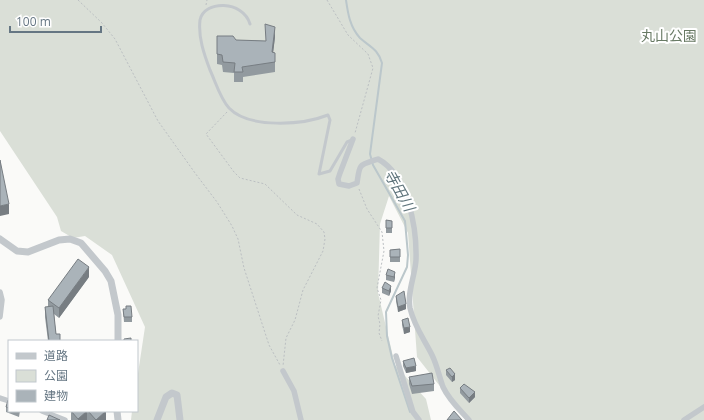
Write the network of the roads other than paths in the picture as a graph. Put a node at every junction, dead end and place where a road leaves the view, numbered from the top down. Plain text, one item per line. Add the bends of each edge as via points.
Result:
1 (250, 24) dead end
2 (353, 139) joint
3 (0, 239) edge
4 (0, 292) edge
5 (0, 317) edge
6 (118, 340) edge
7 (396, 356) dead end
8 (283, 371) road end
9 (704, 407) edge
10 (45, 412) edge
11 (65, 420) edge
12 (157, 420) edge
13 (180, 420) edge
14 (301, 420) edge
15 (419, 420) edge
16 (469, 420) edge
17 (684, 420) edge

1 - 2 lane via 242,8 230,2 217,4 204,11 200,20 201,41 206,58 220,95 230,108 247,119 274,123 309,121 328,115 330,120 319,174 330,171 347,142
2 - 16 street via 338,179 339,184 349,186 357,183 358,169 378,159 386,163 399,181 414,220 416,261 410,308 419,333 433,356 443,387
3 - 6 street via 17,251 28,252 59,240 70,239 81,243 111,281 118,315
4 - 5 street
7 - 15 street via 413,412
8 - 14 street via 294,391
9 - 17 street
10 - 11 street
12 - 13 street via 166,397 172,393 177,395

